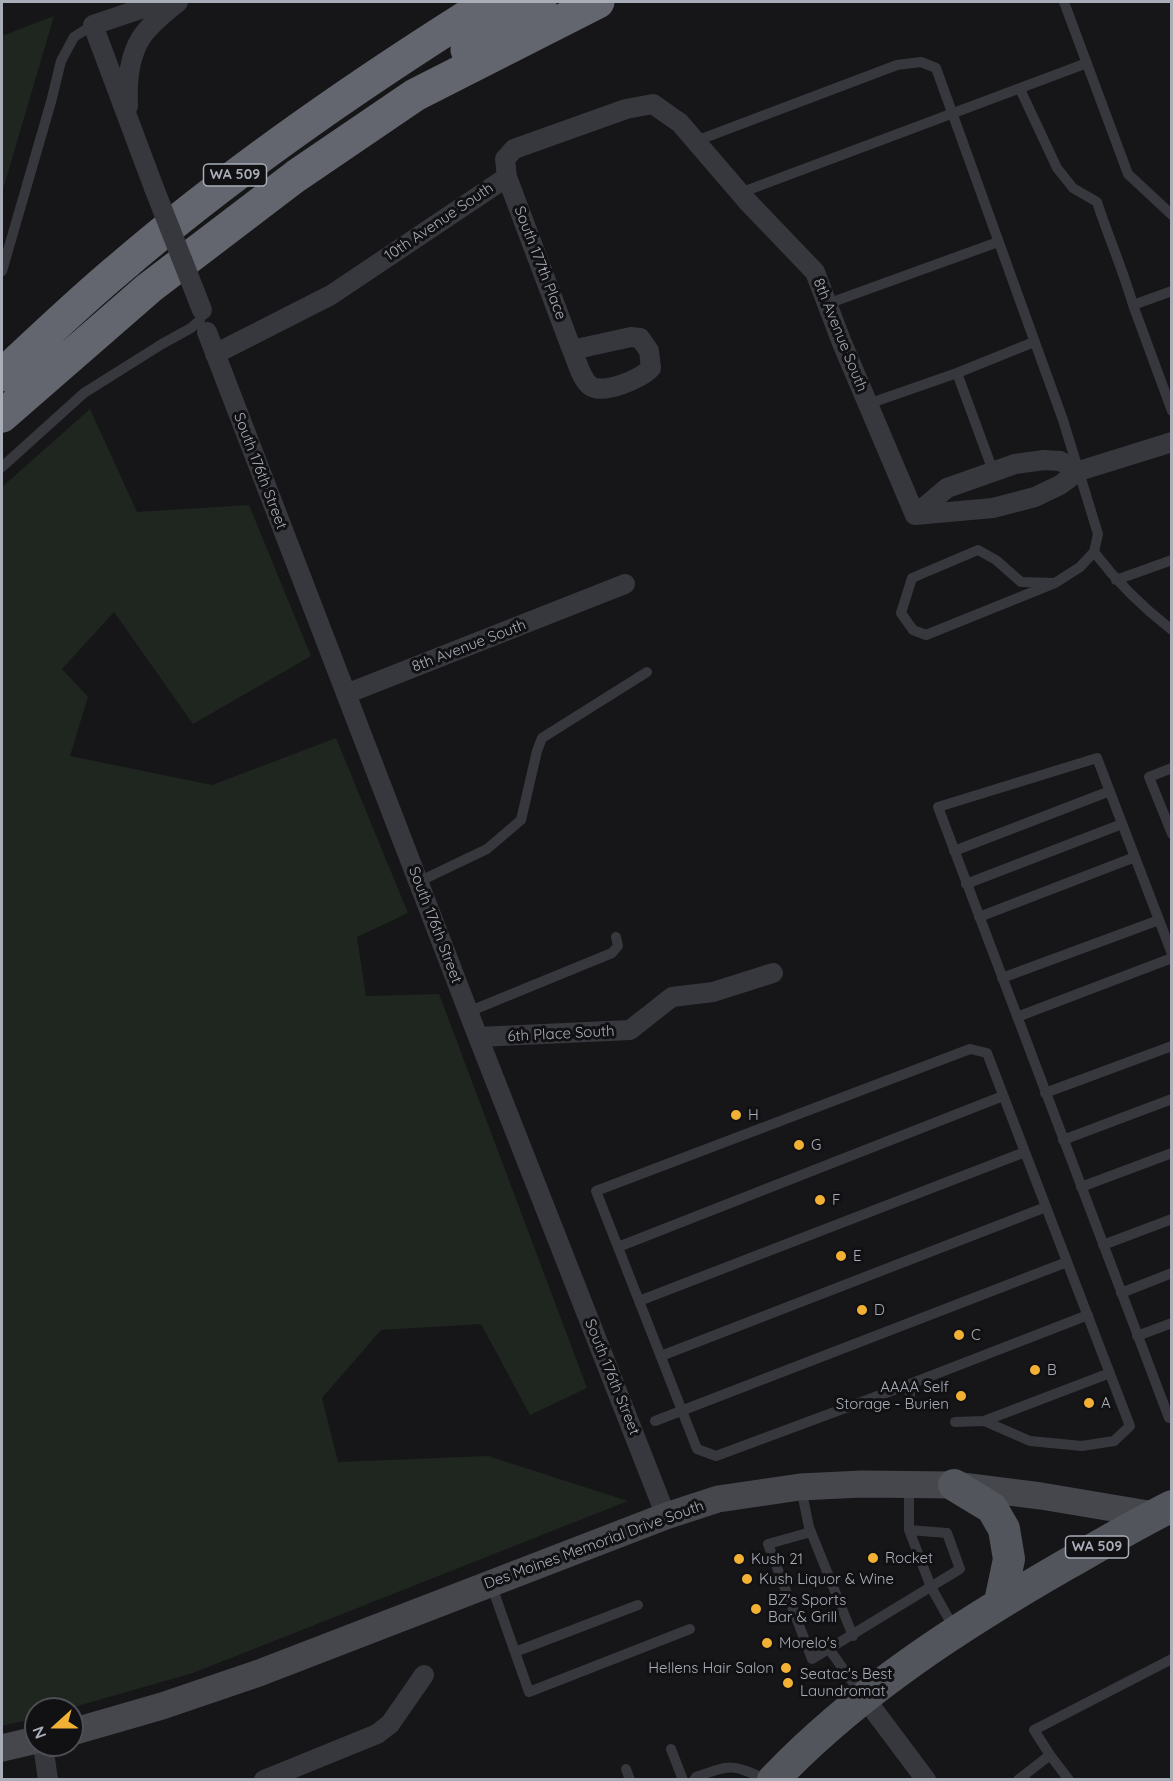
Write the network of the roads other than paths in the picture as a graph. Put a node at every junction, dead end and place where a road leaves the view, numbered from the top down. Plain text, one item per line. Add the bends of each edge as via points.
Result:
1 (161, 2) edge
2 (178, 2) edge
3 (490, 2) edge
4 (540, 2) edge
5 (598, 2) edge
6 (1064, 2) edge
7 (93, 25) junction
8 (1087, 63) junction
9 (1020, 89) junction
10 (416, 95) junction
11 (653, 104) joint
12 (952, 115) junction
13 (129, 121) junction
14 (696, 141) junction
15 (507, 177) junction
16 (740, 193) junction
17 (1172, 215) edge
18 (998, 242) junction
19 (2, 271) edge
20 (1172, 291) edge
21 (827, 304) junction
22 (1133, 305) junction
23 (202, 310) joint
24 (207, 332) dead end
25 (1034, 342) junction
26 (572, 350) dead end
27 (215, 354) junction
28 (957, 372) junction
29 (2, 375) edge
30 (868, 404) junction
31 (1172, 411) edge
32 (2, 416) edge
33 (1172, 442) edge
34 (2, 466) edge
35 (993, 471) junction
36 (1079, 471) junction
37 (915, 515) junction
38 (1095, 552) junction
39 (1172, 560) edge
40 (1116, 580) junction
41 (1055, 583) junction
42 (625, 584) dead end
43 (1172, 630) edge
44 (647, 672) dead end
45 (346, 694) junction
46 (1172, 768) edge
47 (1110, 791) junction
48 (1122, 824) junction
49 (1172, 834) edge
50 (954, 851) junction
51 (1135, 857) junction
52 (418, 882) junction
53 (966, 884) junction
54 (979, 917) junction
55 (1159, 920) junction
56 (616, 937) dead end
57 (1172, 956) edge
58 (773, 973) dead end
59 (1002, 978) junction
60 (468, 1012) junction
61 (1017, 1017) junction
62 (478, 1037) junction
63 (1172, 1046) edge
64 (1046, 1093) junction
65 (1003, 1096) junction
66 (1172, 1099) edge
67 (1063, 1140) junction
68 (1025, 1152) junction
69 (1172, 1153) edge
70 (1081, 1187) junction
71 (1046, 1208) junction
72 (1172, 1219) edge
73 (1103, 1245) junction
74 (618, 1247) junction
75 (1067, 1262) junction
76 (1172, 1273) edge
77 (1121, 1293) junction
78 (639, 1301) junction
79 (1088, 1315) junction
80 (1172, 1323) edge
81 (1137, 1336) junction
82 (661, 1356) junction
83 (1110, 1373) junction
84 (910, 1384) junction
85 (910, 1404) dead end
86 (682, 1411) junction
87 (1168, 1418) dead end
88 (655, 1421) dead end
89 (984, 1421) junction
90 (955, 1422) dead end
91 (909, 1485) junction
92 (954, 1485) junction
93 (801, 1487) junction
94 (1163, 1511) edge
95 (666, 1516) junction
96 (909, 1530) junction
97 (811, 1532) junction
98 (490, 1583) junction
99 (931, 1587) junction
100 (1000, 1602) junction
101 (638, 1605) dead end
102 (690, 1629) dead end
103 (956, 1631) junction
104 (853, 1636) junction
105 (829, 1649) junction
106 (515, 1652) junction
107 (1172, 1659) edge
108 (424, 1675) dead end
109 (864, 1697) junction
110 (84, 1729) edge
111 (24, 1743) edge
112 (2, 1748) edge
113 (671, 1749) dead end
114 (1050, 1755) junction
115 (45, 1757) edge
116 (48, 1779) edge
117 (264, 1779) edge
118 (683, 1779) edge
119 (694, 1779) edge
120 (767, 1779) edge
121 (772, 1779) edge
122 (926, 1779) edge
123 (1018, 1779) edge
124 (1070, 1779) edge

1 - 7 street
2 - 13 street via 141,38 127,87
3 - 29 highway, WA 509 via 407,54 233,176 120,267
4 - 10 highway via 461,55
5 - 10 highway, WA 509
6 - 8 lane
7 - 13 street
7 - 19 lane via 74,37 60,61
8 - 9 lane
8 - 17 lane via 1128,174
9 - 12 lane
9 - 22 lane via 1057,168 1073,188 1097,202
10 - 32 highway, WA 509 via 296,176 149,288
11 - 14 street, 8th Avenue South via 680,123
11 - 15 street, 10th Avenue South via 626,109 514,149 505,159
12 - 14 lane via 936,68 921,62 897,65
12 - 16 lane
12 - 18 lane
13 - 23 street, bridge
14 - 16 street, 8th Avenue South
15 - 26 street, South 177th Place
15 - 27 street, 10th Avenue South via 331,295
16 - 21 street, 8th Avenue South via 815,272
18 - 21 lane
18 - 25 lane
20 - 22 lane
21 - 30 street, 8th Avenue South
22 - 31 lane
23 - 34 lane via 200,320 191,328 84,393
24 - 27 street, South 176th Street
25 - 28 lane
25 - 36 lane
27 - 45 street, South 176th Street
28 - 30 lane
28 - 35 lane
30 - 37 street, 8th Avenue South
33 - 36 street
35 - 36 street via 1044,460 1060,461
35 - 37 street via 947,488
36 - 37 street via 1060,485 1025,500 993,508
36 - 38 lane via 1098,534
38 - 40 lane
38 - 41 lane
39 - 40 lane
40 - 43 lane
41 - 41 lane via 926,635 913,630 900,613 912,578 978,550 1021,582
42 - 45 street, 8th Avenue South
44 - 52 lane via 542,738 521,820 487,849
45 - 52 street, South 176th Street
46 - 49 lane via 1149,777
47 - 48 lane
47 - 50 lane
47 - 50 lane via 1097,758 938,807
48 - 51 lane
48 - 53 lane
50 - 53 lane
51 - 54 lane
51 - 55 lane
52 - 60 street, South 176th Street
53 - 54 lane
54 - 59 lane
55 - 57 lane
55 - 59 lane
56 - 60 lane via 618,946 612,953
57 - 61 lane
58 - 62 street, 6th Place South via 713,992 672,997 630,1030
59 - 61 lane
60 - 62 street, South 176th Street
61 - 64 lane
62 - 95 street, South 176th Street
63 - 64 lane
64 - 67 lane
65 - 68 lane
65 - 74 lane
65 - 74 lane via 987,1053 970,1048 596,1191
66 - 67 lane
67 - 70 lane
68 - 71 lane
68 - 78 lane
69 - 70 lane
70 - 73 lane
71 - 75 lane
71 - 82 lane
72 - 73 lane
73 - 77 lane
74 - 78 lane
75 - 79 lane
75 - 86 lane
76 - 77 lane
77 - 81 lane
78 - 82 lane
79 - 83 lane
79 - 84 lane
80 - 81 lane
81 - 87 lane
82 - 86 lane
83 - 89 lane
83 - 89 lane via 1130,1426 1114,1441 1083,1446 1029,1441
84 - 85 lane
84 - 86 lane via 716,1456 697,1449
86 - 88 lane
89 - 90 lane
91 - 92 main road, Des Moines Memorial Drive South
91 - 93 main road, Des Moines Memorial Drive South
91 - 96 lane
92 - 94 main road, Des Moines Memorial Drive South
92 - 100 main road via 992,1508 1004,1529 1009,1559
93 - 95 main road, Des Moines Memorial Drive South via 718,1499
93 - 97 lane
94 - 100 main road, WA 509
95 - 98 main road, Des Moines Memorial Drive South
96 - 99 lane
96 - 99 lane via 947,1533 960,1569
97 - 104 lane
97 - 105 lane via 768,1544 812,1659
98 - 106 lane
98 - 110 main road, Des Moines Memorial Drive South via 259,1673
99 - 103 lane
99 - 104 lane
100 - 103 main road, WA 509
101 - 106 lane
102 - 106 lane via 529,1692
103 - 109 main road, WA 509
104 - 105 lane
105 - 109 lane
107 - 114 lane via 1034,1730
108 - 117 street via 390,1724 377,1734
109 - 121 main road, WA 509
109 - 122 street
111 - 112 main road
113 - 118 lane
114 - 123 lane
114 - 124 lane
115 - 116 street
119 - 120 lane via 730,1766

